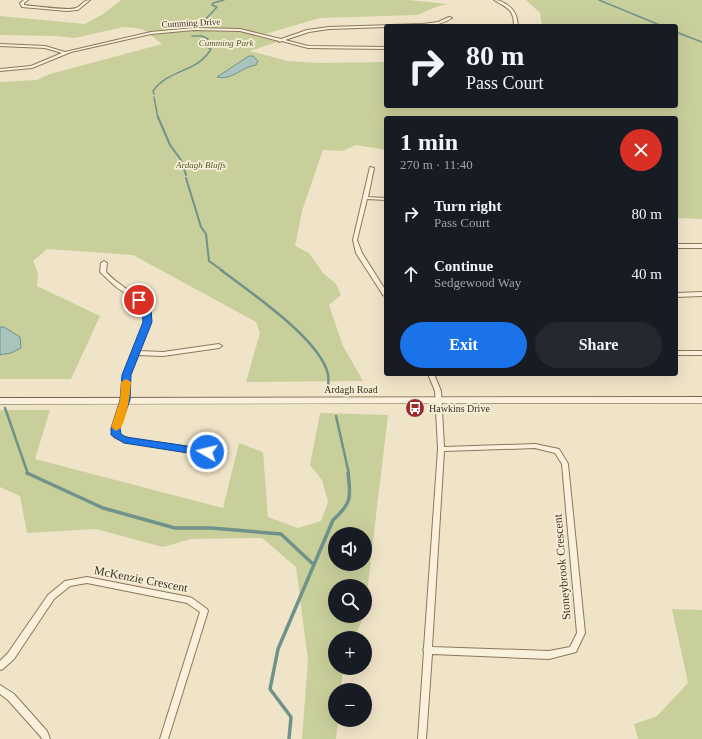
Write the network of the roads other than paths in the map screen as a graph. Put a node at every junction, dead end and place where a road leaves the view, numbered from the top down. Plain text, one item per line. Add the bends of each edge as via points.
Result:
1 (26, 0) edge
2 (88, 0) edge
3 (496, 0) edge
4 (450, 18) dead end
5 (431, 24) edge
6 (516, 24) edge
7 (384, 26) edge
8 (280, 41) junction
9 (0, 45) edge
10 (384, 48) edge
11 (65, 53) junction
12 (0, 70) edge
13 (372, 168) dead end
14 (366, 198) junction
15 (384, 199) edge
16 (678, 246) edge
17 (702, 246) edge
18 (104, 263) dead end
19 (384, 292) edge
20 (702, 294) edge
21 (678, 295) edge
22 (219, 346) dead end
23 (135, 353) junction
24 (678, 353) edge
25 (702, 353) edge
26 (432, 376) edge
27 (125, 400) junction
28 (439, 400) junction
29 (702, 400) edge
30 (0, 401) edge
31 (442, 448) junction
32 (218, 452) dead end
33 (427, 650) junction
34 (0, 666) edge
35 (0, 689) edge
36 (46, 739) edge
37 (164, 739) edge
38 (422, 739) edge

1 - 2 street via 22,3 23,6 67,10 77,9
3 - 6 street via 512,9 516,15
4 - 5 street
7 - 8 street via 329,28 308,31
8 - 10 street, Cumming Drive via 321,49
8 - 11 street, Cumming Drive via 240,30 194,29 151,33
9 - 11 street via 45,47
11 - 12 street, Cumming Drive via 32,67
13 - 14 street
14 - 15 street
14 - 19 street via 355,240
16 - 17 street
18 - 23 street via 103,272 139,300 146,309 147,322
20 - 21 street
22 - 23 street via 170,354
23 - 27 street via 127,375
24 - 25 street
26 - 28 street
27 - 28 street, Ardagh Road
27 - 30 street, Ardagh Road
27 - 32 street via 115,432 120,438 196,452
28 - 29 street, Ardagh Road
28 - 31 street
31 - 33 street
31 - 33 street, Stoneybrook Crescent via 535,446 557,451 565,464 581,633 573,650 549,656
33 - 38 street
34 - 37 street, McKenzie Crescent via 11,656 51,597 68,583 87,580 189,600 204,611
35 - 36 street via 11,697

